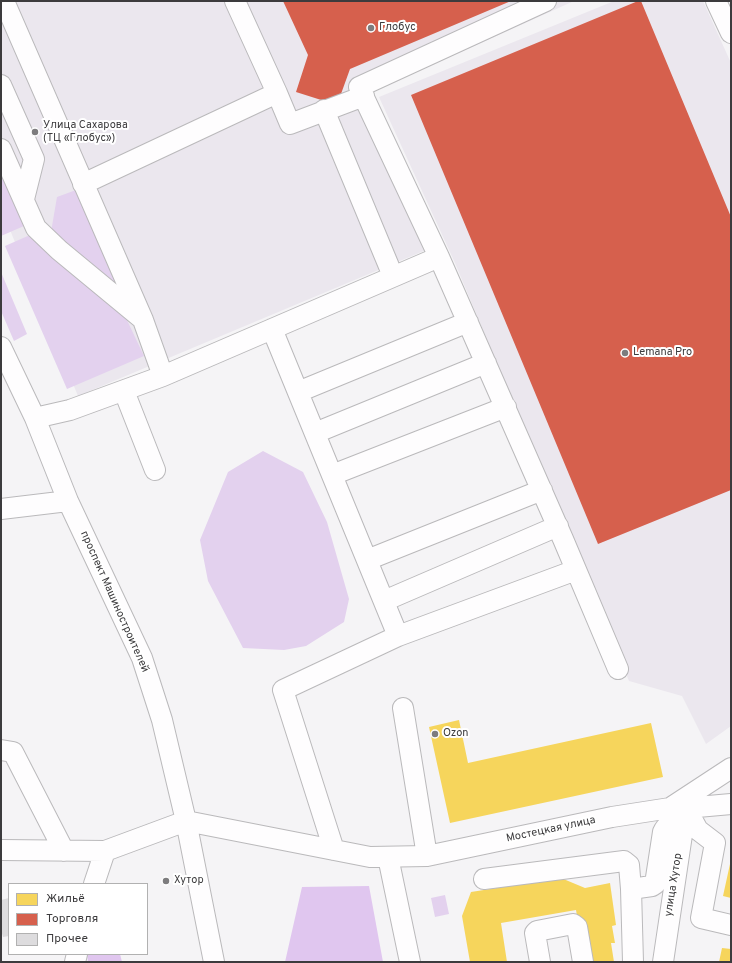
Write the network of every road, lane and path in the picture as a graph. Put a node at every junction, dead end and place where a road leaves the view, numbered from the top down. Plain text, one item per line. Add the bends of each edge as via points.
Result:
1 (4, 1) edge
2 (235, 1) edge
3 (546, 1) edge
4 (716, 1) edge
5 (731, 33) edge
6 (1, 85) edge
7 (277, 93) junction
8 (364, 96) junction
9 (324, 110) junction
10 (1, 150) edge
11 (83, 184) junction
12 (24, 200) junction
13 (439, 257) junction
14 (393, 276) junction
15 (143, 320) junction
16 (468, 322) junction
17 (272, 329) junction
18 (1, 347) edge
19 (486, 363) junction
20 (163, 376) junction
21 (124, 391) junction
22 (298, 392) junction
23 (506, 407) junction
24 (35, 418) junction
25 (315, 433) junction
26 (155, 470) dead end
27 (332, 475) junction
28 (542, 490) junction
29 (68, 500) junction
30 (1, 509) edge
31 (558, 526) junction
32 (367, 560) junction
33 (576, 570) junction
34 (384, 601) junction
35 (398, 636) junction
36 (618, 669) dead end
37 (403, 708) dead end
38 (1, 750) edge
39 (731, 768) edge
40 (731, 804) edge
41 (680, 811) junction
42 (186, 821) junction
43 (1, 850) edge
44 (334, 850) junction
45 (64, 851) junction
46 (105, 851) junction
47 (427, 856) junction
48 (379, 857) junction
49 (484, 879) dead end
50 (94, 883) edge
51 (631, 889) junction
52 (731, 925) edge
53 (214, 962) edge
54 (410, 962) edge
55 (540, 962) edge
56 (583, 962) edge
57 (632, 962) edge
58 (662, 962) edge

1 - 11 street
2 - 7 street
3 - 8 street via 359,87
4 - 5 street
6 - 12 street via 34,159
7 - 9 street via 290,124
7 - 11 street
8 - 9 street
8 - 13 street
9 - 14 street
10 - 12 street
11 - 15 street
12 - 15 street via 36,228
13 - 14 street
13 - 16 street
14 - 17 street
15 - 20 street
16 - 19 street
16 - 22 street
17 - 20 street
17 - 22 street
18 - 24 street, проспект Машиностроителей
19 - 23 street
19 - 25 street
20 - 21 street
21 - 24 street via 70,410
21 - 26 street
22 - 25 street
23 - 27 street
23 - 28 street
24 - 29 street, проспект Машиностроителей
25 - 27 street
27 - 32 street
28 - 31 street
28 - 32 street
29 - 30 street
29 - 42 street, проспект Машиностроителей via 142,658 162,720
31 - 33 street
31 - 34 street
32 - 34 street
33 - 35 street
33 - 36 street
34 - 35 street
35 - 44 street via 283,690
37 - 47 street
38 - 45 street via 13,752
39 - 41 street
40 - 41 street, Мостецкая улица
41 - 47 street, Мостецкая улица via 612,817
41 - 51 street via 663,832 655,884
41 - 52 street via 715,843 701,918
41 - 58 street, улица Хутор
42 - 44 street, Мостецкая улица
42 - 46 street
42 - 53 street, проспект Машиностроителей
43 - 45 street
44 - 48 street, Мостецкая улица
45 - 46 street
46 - 50 street
47 - 48 street, Мостецкая улица
48 - 54 street
49 - 51 street via 624,862 629,866
51 - 57 street
55 - 56 street via 535,933 573,924 577,927

